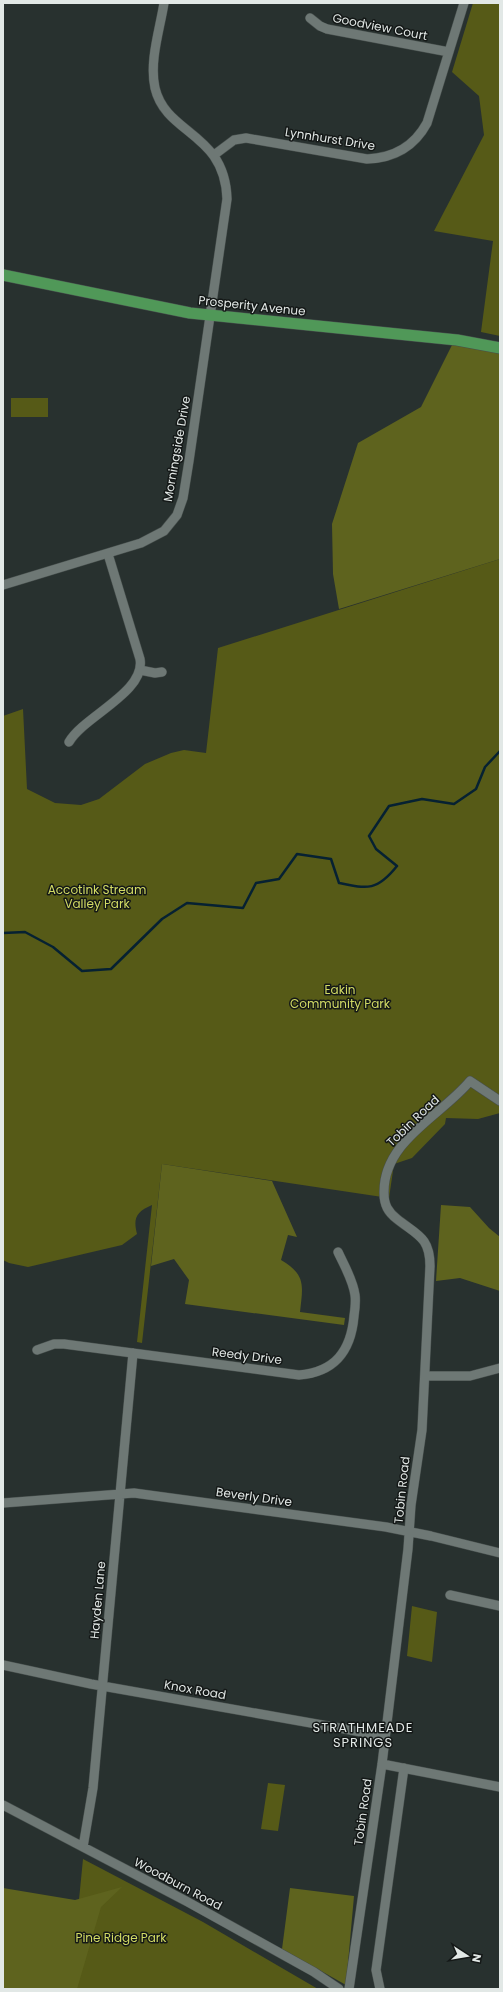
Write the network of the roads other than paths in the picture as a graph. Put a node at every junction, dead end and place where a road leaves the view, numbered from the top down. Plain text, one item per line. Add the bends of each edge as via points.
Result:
1 (164, 3) edge
2 (464, 3) edge
3 (310, 18) dead end
4 (449, 52) junction
5 (214, 155) junction
6 (3, 275) edge
7 (210, 316) junction
8 (500, 348) edge
9 (108, 554) junction
10 (3, 585) edge
11 (140, 670) junction
12 (162, 672) dead end
13 (69, 742) dead end
14 (500, 1102) edge
15 (338, 1252) dead end
16 (36, 1350) dead end
17 (133, 1353) junction
18 (500, 1368) edge
19 (425, 1376) junction
20 (120, 1493) junction
21 (3, 1503) edge
22 (409, 1532) junction
23 (500, 1553) edge
24 (450, 1595) dead end
25 (500, 1606) edge
26 (3, 1665) edge
27 (102, 1686) junction
28 (384, 1736) junction
29 (382, 1764) junction
30 (404, 1768) junction
31 (500, 1787) edge
32 (3, 1805) edge
33 (84, 1848) junction
34 (339, 1989) edge
35 (349, 1989) edge
36 (380, 1989) edge

1 - 5 street, Morningside Drive via 153,76 158,96 170,113
2 - 4 street, Lynnhurst Drive
3 - 4 street, Goodview Court via 327,30
4 - 5 street, Lynnhurst Drive via 427,123 415,140 399,152 379,159 367,159 246,138 234,140
5 - 7 street, Morningside Drive via 224,175 227,198
6 - 7 main road, Prosperity Avenue
7 - 8 main road, Prosperity Avenue via 436,338
7 - 9 street, Morningside Drive via 189,461 177,515 157,536
9 - 10 street, Morningside Drive
9 - 11 street via 140,659
11 - 12 street
11 - 13 street via 129,687 78,731
14 - 19 street, Tobin Road via 470,1081 396,1151 390,1162 384,1186 386,1207 397,1220 424,1240 429,1253
15 - 17 street, Reedy Drive via 355,1295 353,1327 350,1339 340,1356 318,1371 299,1375
16 - 17 street, Reedy Drive via 54,1344 64,1344
17 - 20 street, Hayden Lane
18 - 19 street via 470,1376
19 - 22 street, Tobin Road via 422,1430
20 - 21 street, Beverly Drive
20 - 22 street, Beverly Drive
20 - 27 street, Hayden Lane
22 - 23 street, Beverly Drive
22 - 28 street, Tobin Road
24 - 25 street
26 - 27 street, Knox Road
27 - 28 street, Knox Road
27 - 33 street, Hayden Lane
28 - 29 street, Tobin Road
29 - 30 street
29 - 35 street, Tobin Road
30 - 31 street
30 - 36 street via 376,1970
32 - 33 street, Woodburn Road
33 - 34 street, Woodburn Road via 314,1972

